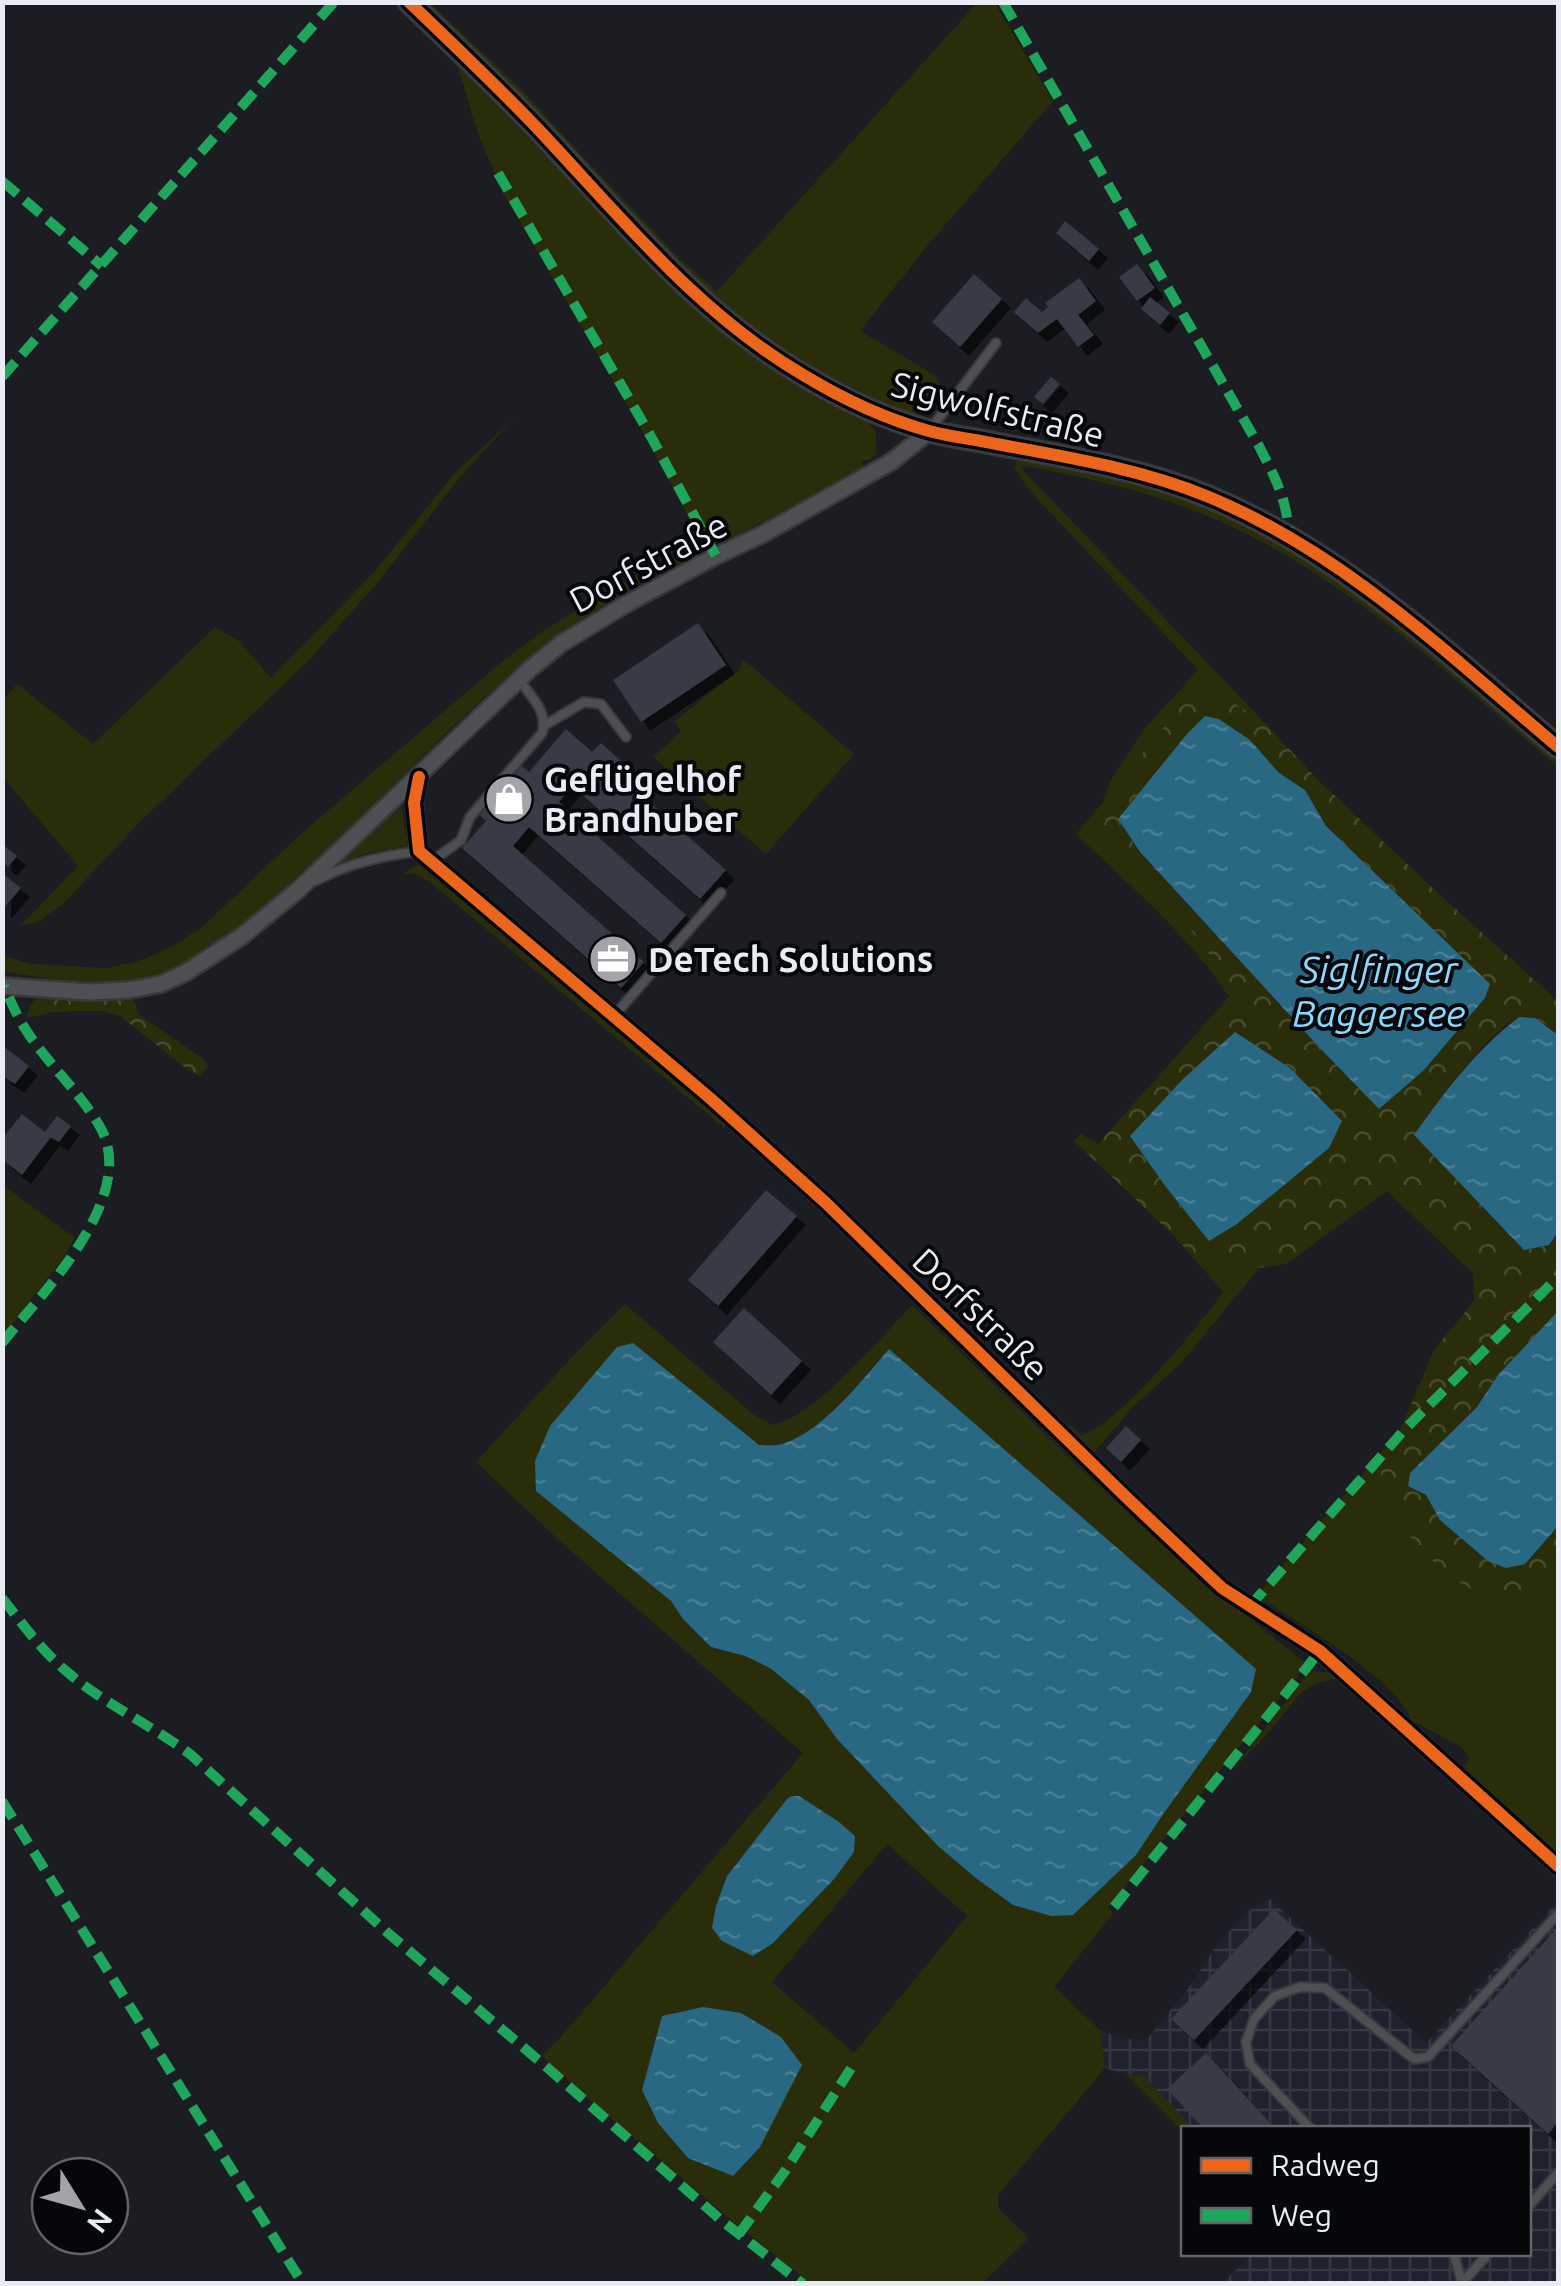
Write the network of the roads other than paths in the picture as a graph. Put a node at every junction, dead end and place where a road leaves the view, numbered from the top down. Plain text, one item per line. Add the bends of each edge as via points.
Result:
1 (409, 2) edge
2 (996, 343) dead end
3 (930, 431) junction
4 (519, 680) junction
5 (545, 725) junction
6 (626, 736) dead end
7 (1558, 747) edge
8 (419, 777) junction
9 (425, 857) junction
10 (298, 890) junction
11 (720, 894) dead end
12 (2, 986) edge
13 (614, 1016) junction
14 (1558, 1866) edge
15 (1558, 1914) edge
16 (1308, 2126) edge
17 (1558, 2173) edge
18 (1531, 2204) edge
19 (1455, 2256) edge
20 (1486, 2256) edge
21 (1462, 2283) edge

1 - 3 street, Sigwolfstraße via 723,319 834,392
2 - 3 lane
3 - 4 street, Dorfstraße via 892,462 562,643
3 - 7 street, Sigwolfstraße via 1100,464 1209,497 1316,552 1394,608
4 - 5 lane
4 - 8 street, Dorfstraße
5 - 6 lane via 584,702 601,704
5 - 9 lane via 470,817 461,840
8 - 9 street via 414,803
8 - 10 street, Dorfstraße
9 - 10 lane, Dorfstraße via 368,859
9 - 13 street, Dorfstraße
10 - 12 street, Dorfstraße via 242,936 160,984 89,992
11 - 13 lane
13 - 14 street, Dorfstraße via 826,1203 1222,1588 1320,1651
15 - 16 lane via 1428,2057 1414,2059 1326,1988 1274,1996 1254,2019 1246,2042 1250,2064
17 - 18 lane
19 - 21 lane
20 - 21 lane

